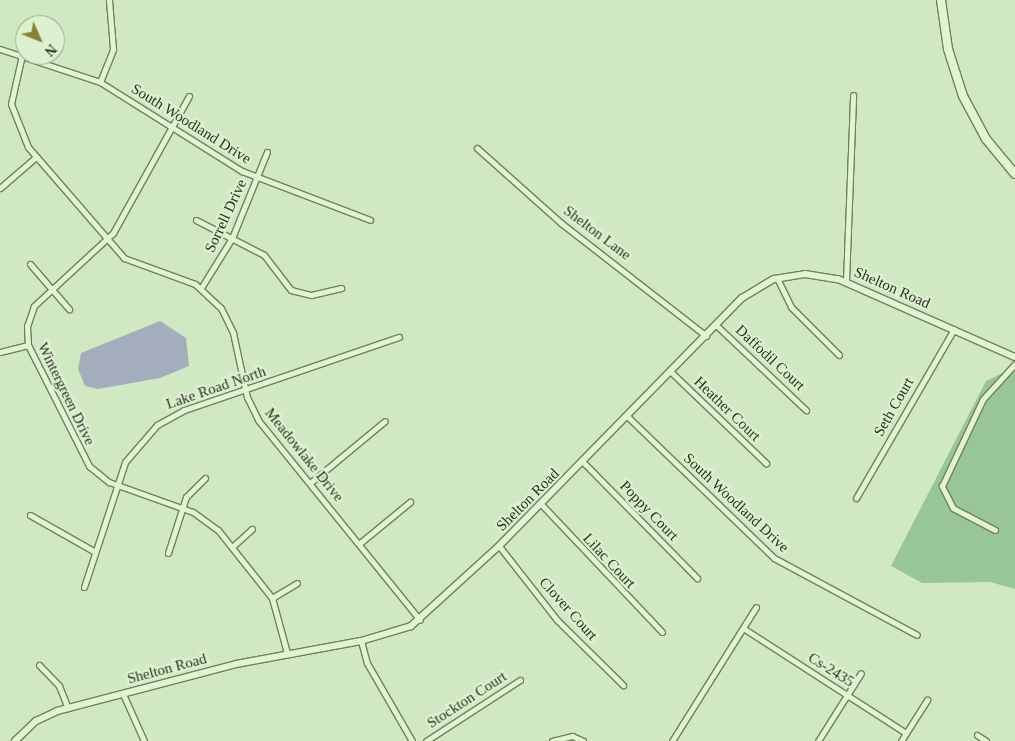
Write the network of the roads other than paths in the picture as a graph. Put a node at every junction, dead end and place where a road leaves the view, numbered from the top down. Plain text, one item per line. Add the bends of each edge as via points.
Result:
1 (108, 0) edge
2 (941, 0) edge
3 (0, 49) edge
4 (15, 53) edge
5 (20, 65) edge
6 (51, 65) edge
7 (100, 82) junction
8 (853, 95) dead end
9 (188, 96) dead end
10 (170, 125) junction
11 (477, 148) dead end
12 (267, 152) dead end
13 (36, 157) junction
14 (1015, 174) edge
15 (257, 179) junction
16 (0, 188) edge
17 (196, 220) dead end
18 (370, 220) dead end
19 (232, 238) junction
20 (106, 240) junction
21 (30, 264) dead end
22 (778, 278) junction
23 (846, 281) junction
24 (50, 288) junction
25 (201, 288) junction
26 (341, 288) dead end
27 (69, 309) dead end
28 (716, 325) junction
29 (954, 329) junction
30 (706, 336) junction
31 (399, 337) dead end
32 (28, 345) junction
33 (0, 352) edge
34 (839, 355) dead end
35 (1015, 357) edge
36 (1015, 364) edge
37 (672, 372) junction
38 (245, 391) junction
39 (806, 410) dead end
40 (628, 416) junction
41 (386, 421) dead end
42 (583, 462) junction
43 (766, 463) dead end
44 (205, 478) dead end
45 (310, 483) junction
46 (117, 486) junction
47 (856, 498) dead end
48 (410, 502) dead end
49 (541, 504) junction
50 (182, 507) junction
51 (30, 515) dead end
52 (252, 529) dead end
53 (995, 530) dead end
54 (360, 543) junction
55 (499, 546) junction
56 (232, 547) junction
57 (95, 552) junction
58 (168, 553) dead end
59 (697, 578) dead end
60 (297, 583) dead end
61 (84, 587) dead end
62 (272, 598) junction
63 (756, 607) dead end
64 (420, 620) junction
65 (743, 628) junction
66 (662, 632) dead end
67 (917, 635) dead end
68 (362, 640) junction
69 (286, 653) junction
70 (39, 665) dead end
71 (861, 673) dead end
72 (520, 680) dead end
73 (623, 685) dead end
74 (124, 694) junction
75 (848, 695) junction
76 (927, 700) dead end
77 (68, 708) junction
78 (906, 733) junction
79 (977, 735) dead end
80 (15, 741) edge
81 (144, 741) edge
82 (412, 741) edge
83 (426, 741) edge
84 (552, 741) edge
85 (583, 741) edge
86 (672, 741) edge
87 (818, 741) edge
88 (901, 741) edge
89 (986, 741) edge

1 - 7 street via 114,48
2 - 14 main road via 950,61 963,96 986,139
3 - 4 street, South Woodland Drive
5 - 13 street via 11,104 21,136
6 - 7 street, South Woodland Drive
7 - 10 street, South Woodland Drive
8 - 23 street
9 - 10 street, Wintergreen Drive
10 - 15 street, South Woodland Drive
10 - 20 street, Wintergreen Drive via 125,214
11 - 30 street, Shelton Lane via 562,223
12 - 15 street, Sorrell Drive
13 - 16 street
13 - 20 street
15 - 18 street, South Woodland Drive
15 - 19 street, Sorrell Drive
17 - 19 street
19 - 25 street, Sorrell Drive
19 - 26 street via 264,255 291,290 312,295
20 - 24 street, Wintergreen Drive
20 - 25 street via 136,266
21 - 24 street
22 - 23 street, Shelton Road via 806,274
22 - 28 street, Shelton Road via 750,292
22 - 34 street via 791,306
23 - 29 street, Shelton Road
24 - 27 street
24 - 32 street, Wintergreen Drive via 31,312
25 - 38 street, Meadowlake Drive via 230,323
28 - 30 street, Shelton Road
28 - 39 street, Daffodil Court
29 - 35 street, Shelton Road
29 - 47 street, Seth Court
30 - 37 street, Shelton Road
31 - 38 street, Lake Road North
32 - 33 street
32 - 46 street, Wintergreen Drive via 82,455 94,471
36 - 53 street via 983,400 942,486 953,508
37 - 40 street, Shelton Road
37 - 43 street, Heather Court
38 - 45 street, Meadowlake Drive via 263,427
38 - 46 street, Lake Road North via 184,410 157,425 132,451
40 - 42 street, Shelton Road
40 - 67 street, South Woodland Drive via 774,558
41 - 45 street
42 - 49 street, Shelton Road
42 - 59 street, Poppy Court
44 - 50 street via 190,490
45 - 54 street, Meadowlake Drive
46 - 50 street, Wintergreen Drive
46 - 57 street, Lake Road North
48 - 54 street
49 - 55 street, Shelton Road
49 - 66 street, Lilac Court
50 - 56 street, Wintergreen Drive via 209,522
50 - 58 street
51 - 57 street
52 - 56 street
54 - 64 street, Meadowlake Drive
55 - 64 street, Shelton Road
55 - 73 street, Clover Court via 557,620
56 - 62 street, Wintergreen Drive
57 - 61 street, Lake Road North
60 - 62 street
62 - 69 street, Wintergreen Drive
63 - 65 street
64 - 68 street, Shelton Road
65 - 75 street, Cs-2435
65 - 86 street
68 - 69 street, Shelton Road
68 - 82 street via 367,663
69 - 74 street, Shelton Road
70 - 77 street via 54,680
71 - 75 street
72 - 83 street, Stockton Court
74 - 77 street, Shelton Road
74 - 81 street
75 - 78 street, Cs-2435
75 - 87 street
76 - 78 street
77 - 80 street, Shelton Road via 36,721
78 - 88 street
79 - 89 street
84 - 85 street via 572,736

